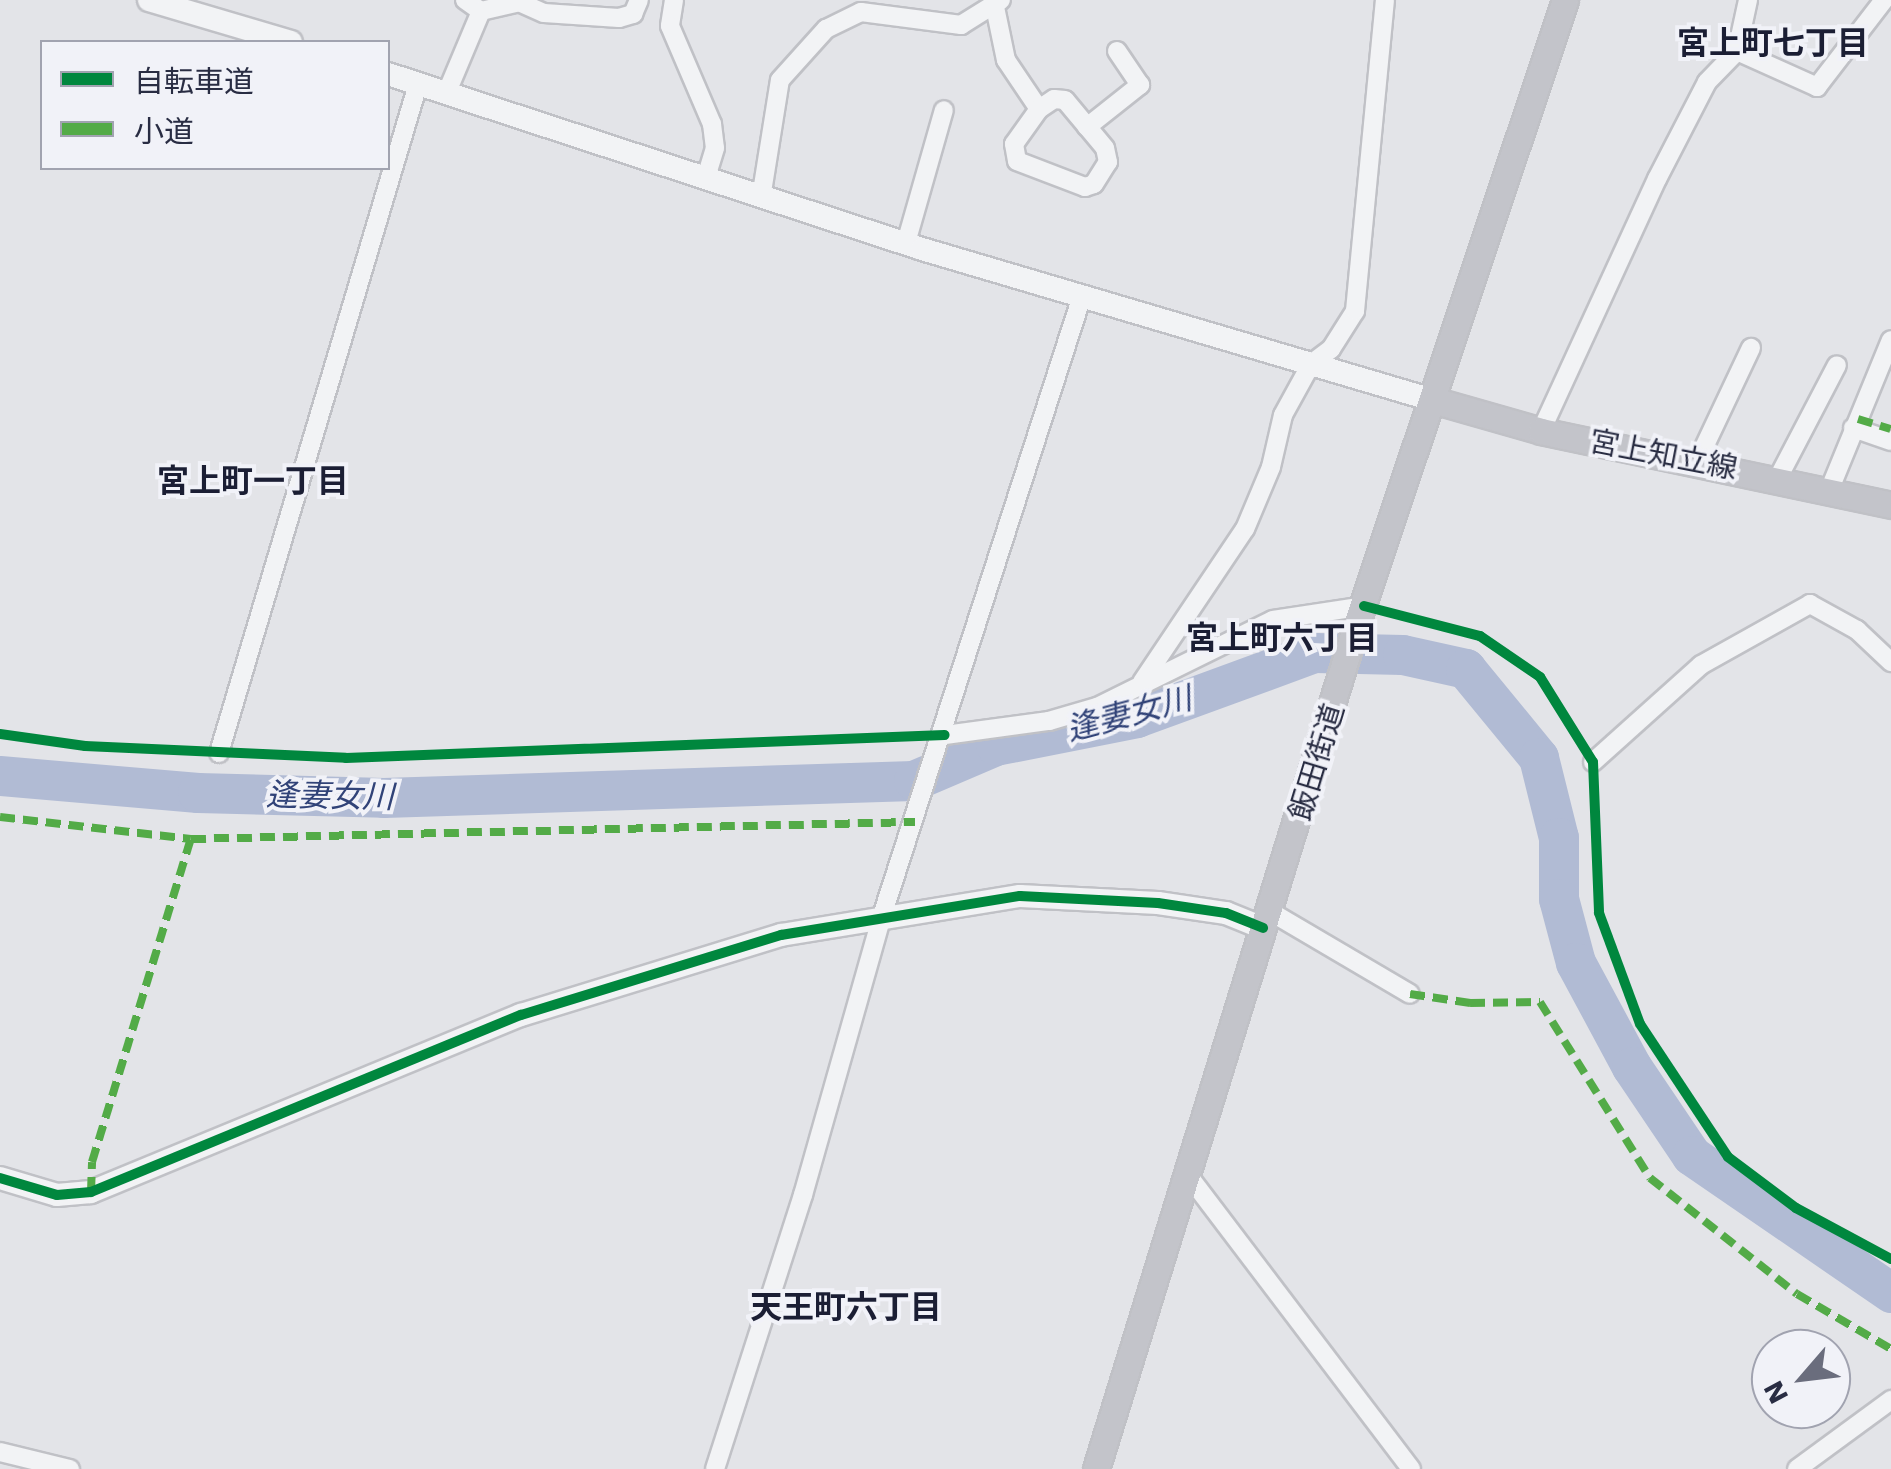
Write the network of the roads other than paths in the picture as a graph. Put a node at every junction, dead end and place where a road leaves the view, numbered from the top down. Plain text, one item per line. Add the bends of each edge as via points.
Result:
1 (149, 0) edge
2 (465, 0) edge
3 (639, 0) edge
4 (674, 0) edge
5 (1385, 0) edge
6 (1565, 0) edge
7 (1748, 0) edge
8 (1884, 0) edge
9 (520, 1) edge
10 (998, 4) edge
11 (862, 6) edge
12 (481, 12) junction
13 (284, 40) edge
14 (1117, 51) dead end
15 (1737, 52) junction
16 (390, 75) edge
17 (418, 84) junction
18 (446, 92) junction
19 (1039, 109) junction
20 (944, 110) dead end
21 (1087, 127) junction
22 (707, 174) junction
23 (762, 192) junction
24 (906, 243) junction
25 (1082, 296) junction
26 (1891, 340) edge
27 (1751, 348) dead end
28 (1311, 364) junction
29 (1837, 366) dead end
30 (1436, 401) junction
31 (1853, 428) junction
32 (1541, 431) junction
33 (1891, 442) edge
34 (1698, 460) junction
35 (1778, 478) junction
36 (1829, 492) junction
37 (1891, 505) edge
38 (1360, 614) junction
39 (1891, 662) edge
40 (1142, 682) junction
41 (943, 740) junction
42 (219, 753) dead end
43 (1593, 762) dead end
44 (882, 916) junction
45 (1267, 920) junction
46 (1410, 994) dead end
47 (1188, 1176) junction
48 (0, 1178) edge
49 (1891, 1400) edge
50 (0, 1452) edge
51 (70, 1469) edge
52 (715, 1469) edge
53 (1096, 1469) edge
54 (1411, 1469) edge
55 (1797, 1469) edge

1 - 13 street
2 - 12 street
3 - 9 street via 634,14 619,18 544,13
4 - 22 street via 670,26 712,124 715,148
5 - 28 street via 1355,311 1331,349
6 - 30 main road, 飯田街道
7 - 15 street
8 - 15 street via 1817,87
9 - 12 street
10 - 11 street via 962,25
10 - 19 street via 1006,60
11 - 23 street via 784,70
12 - 18 street
14 - 21 street via 1140,85
15 - 32 street via 1707,82 1665,163
16 - 17 street
17 - 18 street
17 - 42 street
18 - 22 street
19 - 21 street via 1054,98 1065,100
19 - 21 street via 1014,144 1018,161 1085,187 1104,174 1108,154
20 - 24 street
22 - 23 street
23 - 24 street
24 - 25 street
25 - 28 street
25 - 41 street
26 - 31 street
27 - 34 street
28 - 30 street
28 - 40 street via 1282,415 1254,512
29 - 35 street
30 - 32 main road, 宮上知立線
30 - 38 main road, 飯田街道
31 - 33 street
31 - 36 street
32 - 34 main road, 宮上知立線
34 - 35 main road, 宮上知立線
35 - 36 main road, 宮上知立線
36 - 37 main road, 宮上知立線
38 - 40 street via 1273,620
38 - 45 main road, 飯田街道
39 - 43 street via 1857,630 1810,604 1701,665
40 - 41 street via 1049,720
41 - 44 street
44 - 45 street via 1020,896 1158,903
44 - 48 street via 745,942 606,984 91,1192 57,1195
44 - 52 street via 804,1195
45 - 46 street
45 - 47 main road, 飯田街道
47 - 53 main road, 飯田街道
47 - 54 street
49 - 55 street
50 - 51 street

